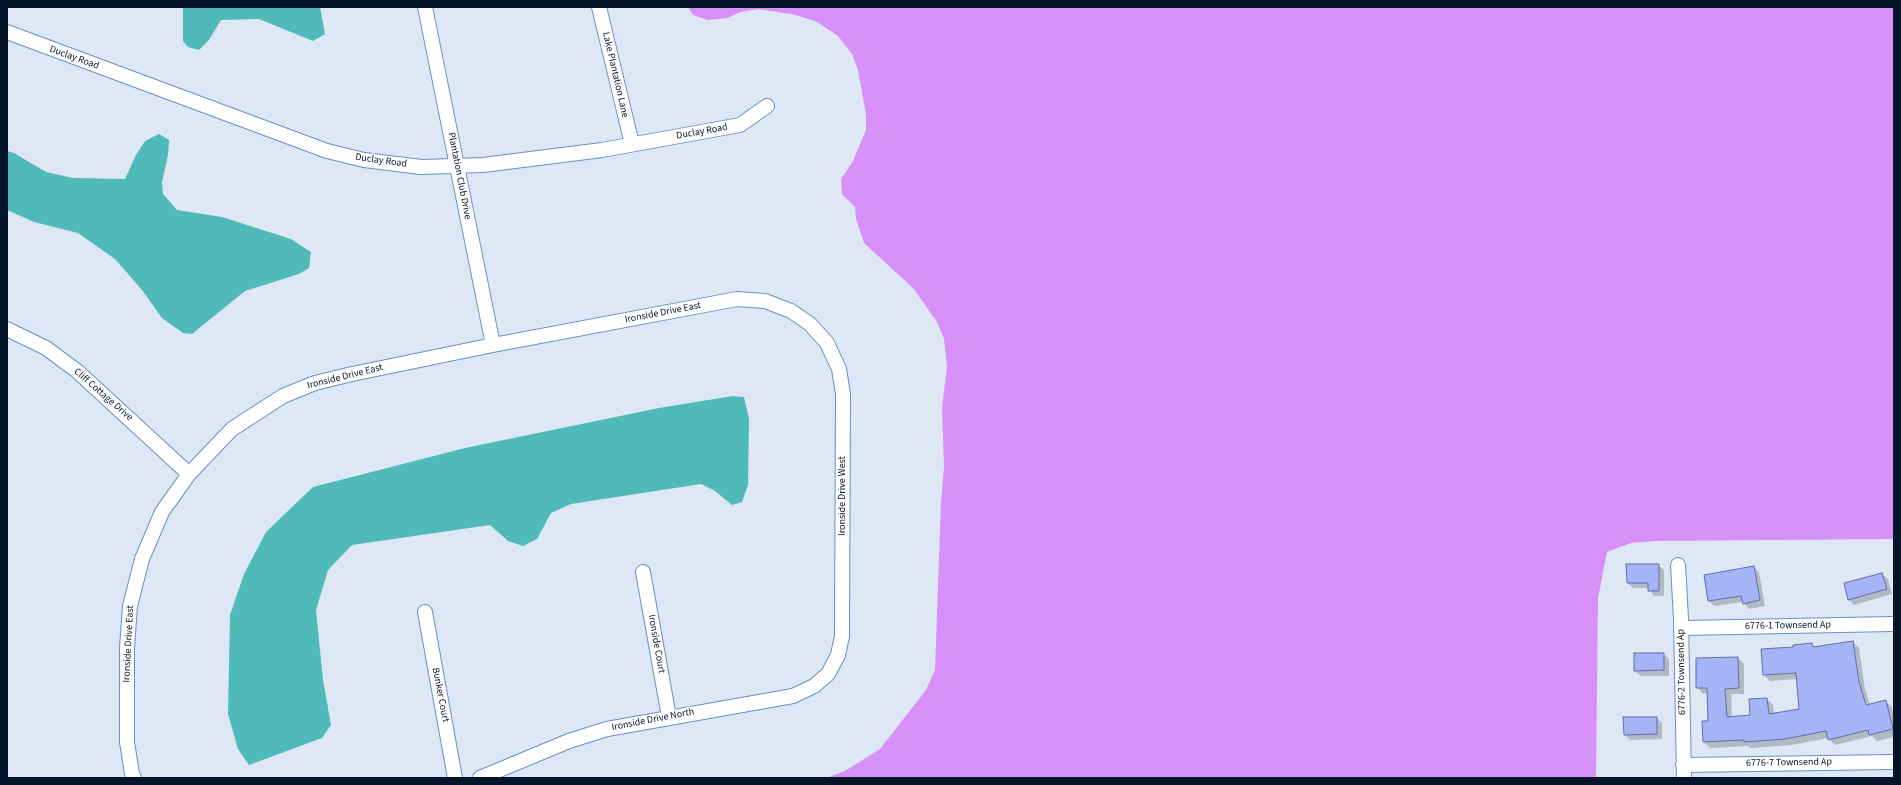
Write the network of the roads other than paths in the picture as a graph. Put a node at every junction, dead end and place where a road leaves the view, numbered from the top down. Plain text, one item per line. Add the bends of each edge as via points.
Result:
1 (425, 7) edge
2 (599, 7) edge
3 (7, 32) edge
4 (767, 106) dead end
5 (632, 144) junction
6 (458, 166) junction
7 (810, 324) joint
8 (7, 329) edge
9 (493, 345) junction
10 (189, 474) junction
11 (1678, 565) dead end
12 (643, 572) dead end
13 (425, 612) dead end
14 (1894, 624) edge
15 (1682, 628) junction
16 (828, 674) joint
17 (669, 717) junction
18 (1894, 762) edge
19 (1684, 772) edge
20 (133, 776) edge
21 (456, 778) edge
22 (480, 778) edge

1 - 6 street, Plantation Club Drive
2 - 5 street, Lake Plantation Lane
3 - 6 street, Duclay Road via 327,151 364,160 414,166
4 - 5 street, Duclay Road via 740,125
5 - 6 street, Duclay Road via 484,165
6 - 9 street, Plantation Club Drive
7 - 9 street, Ironside Drive East via 791,311 765,301 737,298
7 - 16 street, Ironside Drive West via 827,343 839,369 843,394 842,636 838,655
8 - 10 street, Cliff Cottage Drive via 46,348 77,371
9 - 10 street, Ironside Drive East via 352,374 315,383 283,396 232,429
10 - 20 street, Ironside Drive East via 162,512 142,559 130,606 127,648 127,742
11 - 15 street, 6776-2 Townsend Ap
12 - 17 street, Ironside Court
13 - 21 street, Bunker Court
14 - 15 street, 6776-1 Townsend Ap
15 - 19 street, 6776-2 Townsend Ap
16 - 17 street, Ironside Drive North via 814,686 793,696
17 - 22 street, Ironside Drive North via 607,729 569,741
18 - 19 street, 6776-7 Townsend Ap

